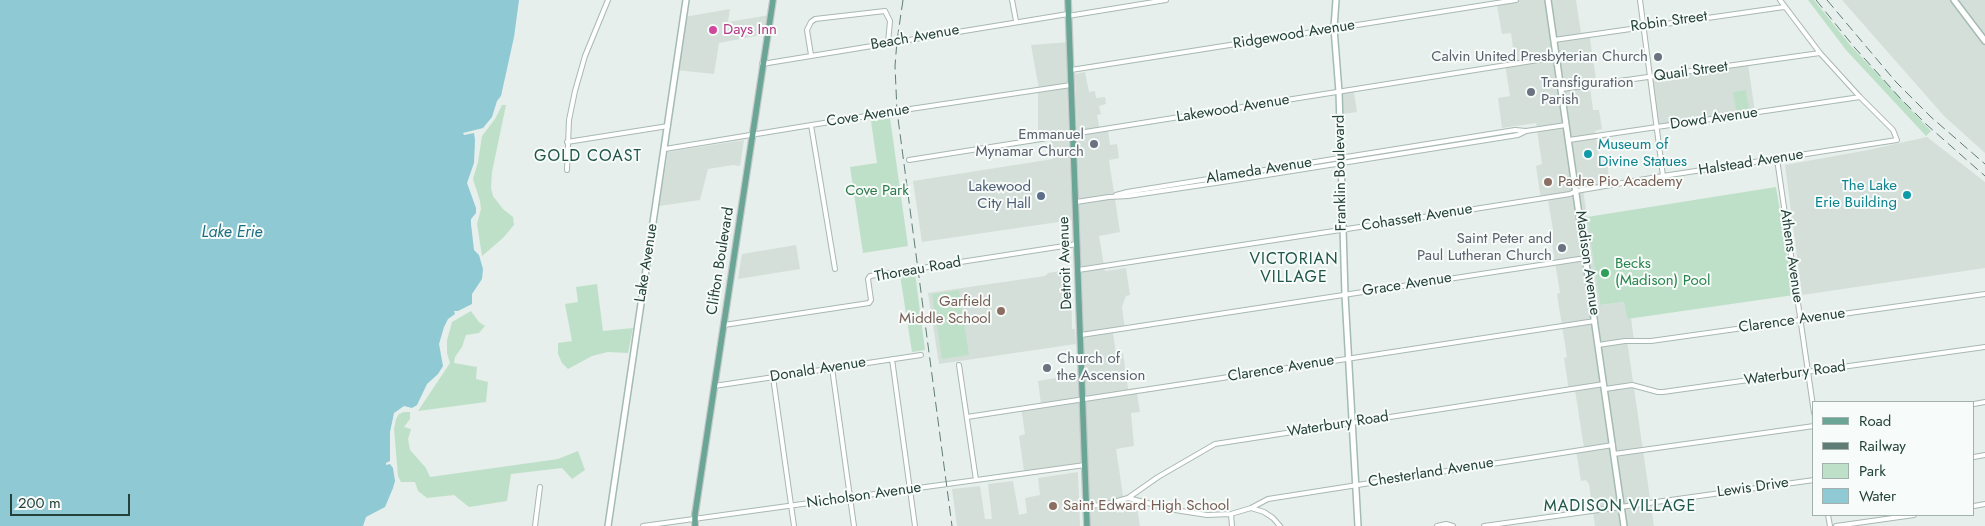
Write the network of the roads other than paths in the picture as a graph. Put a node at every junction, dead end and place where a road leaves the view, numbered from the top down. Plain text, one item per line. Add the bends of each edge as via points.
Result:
1 (608, 0) edge
2 (686, 0) edge
3 (773, 0) edge
4 (1012, 0) edge
5 (1068, 0) edge
6 (1166, 0) edge
7 (1336, 0) edge
8 (1516, 0) edge
9 (1548, 0) edge
10 (1640, 0) edge
11 (1780, 0) edge
12 (1954, 0) edge
13 (1784, 6) junction
14 (1068, 15) junction
15 (1016, 21) junction
16 (1644, 26) junction
17 (1334, 28) junction
18 (1554, 40) junction
19 (1985, 41) edge
20 (888, 42) junction
21 (1820, 53) junction
22 (811, 55) junction
23 (1557, 57) junction
24 (762, 64) junction
25 (1071, 70) junction
26 (1651, 78) junction
27 (1071, 84) junction
28 (1562, 90) junction
29 (1339, 92) junction
30 (1860, 97) junction
31 (811, 125) junction
32 (1566, 125) junction
33 (668, 126) junction
34 (1658, 127) junction
35 (1526, 131) junction
36 (1073, 134) junction
37 (752, 136) junction
38 (1569, 140) junction
39 (567, 142) junction
40 (1438, 142) junction
41 (1438, 147) junction
42 (665, 149) junction
43 (1777, 159) junction
44 (909, 160) dead end
45 (1341, 160) junction
46 (567, 170) dead end
47 (1228, 175) junction
48 (1663, 176) junction
49 (1229, 181) junction
50 (1576, 191) junction
51 (1110, 197) junction
52 (1076, 202) junction
53 (1342, 230) junction
54 (1077, 244) junction
55 (1586, 258) junction
56 (835, 269) dead end
57 (1078, 270) junction
58 (1985, 294) edge
59 (1345, 295) junction
60 (1800, 320) junction
61 (1595, 321) junction
62 (724, 325) junction
63 (1081, 335) junction
64 (1598, 345) junction
65 (1985, 347) edge
66 (921, 355) dead end
67 (892, 359) junction
68 (1349, 359) junction
69 (959, 365) dead end
70 (832, 368) junction
71 (1808, 372) junction
72 (773, 377) junction
73 (714, 386) junction
74 (1604, 387) junction
75 (1083, 399) junction
76 (1812, 401) edge
77 (967, 417) junction
78 (1352, 423) junction
79 (1812, 426) edge
80 (1613, 445) junction
81 (1614, 454) junction
82 (1086, 465) junction
83 (976, 480) junction
84 (1812, 480) edge
85 (1356, 485) junction
86 (540, 486) dead end
87 (911, 490) junction
88 (1128, 498) junction
89 (850, 499) junction
90 (1264, 501) junction
91 (791, 506) junction
92 (1086, 506) junction
93 (1622, 507) junction
94 (1251, 508) junction
95 (1264, 512) junction
96 (1231, 514) junction
97 (1907, 516) edge
98 (694, 523) edge
99 (534, 526) edge
100 (608, 526) edge
101 (642, 526) edge
102 (794, 526) edge
103 (854, 526) edge
104 (915, 526) edge
105 (1087, 526) edge
106 (1232, 526) edge
107 (1280, 526) edge
108 (1358, 526) edge
109 (1437, 526) edge
110 (1453, 526) edge
111 (1484, 526) edge
112 (1624, 526) edge
113 (1836, 526) edge

1 - 39 street via 578,78
2 - 33 street, Lake Avenue
3 - 24 main road, Clifton Boulevard
4 - 15 street
5 - 14 main road, Detroit Avenue
6 - 14 street, Beach Avenue
7 - 17 street, Franklin Boulevard
8 - 17 street, Ridgewood Avenue
9 - 18 street, Madison Avenue
10 - 16 street
11 - 13 street
12 - 19 street
13 - 16 street, Robin Street
13 - 21 street
14 - 15 street, Beach Avenue
14 - 25 main road, Detroit Avenue
15 - 20 street, Beach Avenue
16 - 18 street, Robin Street
16 - 26 street
17 - 25 street, Ridgewood Avenue
17 - 29 street, Franklin Boulevard
18 - 23 street, Madison Avenue
20 - 22 street, Beach Avenue
20 - 22 street via 889,18 885,11 813,20 807,30
21 - 26 street, Quail Street
21 - 30 street
22 - 24 street, Beach Avenue
23 - 28 street, Madison Avenue
23 - 29 street, Lakewood Avenue
24 - 37 main road, Clifton Boulevard
25 - 27 main road, Detroit Avenue
26 - 28 street, Quail Street
26 - 34 street
27 - 31 street, Cove Avenue
27 - 36 main road, Detroit Avenue
28 - 32 street, Madison Avenue
29 - 36 street, Lakewood Avenue
29 - 45 street, Franklin Boulevard
30 - 34 street, Dowd Avenue
30 - 43 street, Halstead Avenue via 1893,130 1897,140
31 - 37 street, Cove Avenue
31 - 56 street
32 - 35 street, Alameda Avenue
32 - 38 street, Madison Avenue
33 - 39 street
33 - 42 street, Lake Avenue
34 - 38 street, Dowd Avenue
34 - 48 street
35 - 40 street, Alameda Avenue
35 - 41 street, Alameda Avenue via 1518,135
36 - 44 street, Lakewood Avenue
36 - 52 main road, Detroit Avenue
37 - 42 street, Cove Avenue
37 - 62 main road, Clifton Boulevard
38 - 50 street, Madison Avenue
39 - 46 street
40 - 41 street
40 - 45 street, Alameda Avenue
41 - 45 street, Alameda Avenue
42 - 100 street, Lake Avenue
43 - 48 street, Halstead Avenue
43 - 60 street, Athens Avenue
45 - 47 street, Alameda Avenue
45 - 49 street, Alameda Avenue
45 - 53 street, Franklin Boulevard
47 - 49 street
47 - 51 street, Alameda Avenue
48 - 50 street, Halstead Avenue
49 - 51 street, Alameda Avenue
50 - 53 street, Cohassett Avenue
50 - 55 street, Madison Avenue
51 - 52 street, Alameda Avenue
52 - 54 main road, Detroit Avenue
53 - 57 street, Cohassett Avenue
53 - 59 street, Franklin Boulevard
54 - 57 main road, Detroit Avenue
54 - 62 street, Thoreau Road via 870,276 869,303
55 - 59 street, Grace Avenue
55 - 61 street, Madison Avenue
57 - 63 main road, Detroit Avenue
58 - 60 street, Clarence Avenue
59 - 63 street, Grace Avenue
59 - 68 street, Franklin Boulevard
60 - 64 street, Clarence Avenue via 1651,341
60 - 71 street, Athens Avenue
61 - 64 street, Madison Avenue
61 - 68 street, Clarence Avenue
62 - 73 main road, Clifton Boulevard
63 - 75 main road, Detroit Avenue
64 - 74 street, Madison Avenue
65 - 71 street, Waterbury Road
66 - 67 street, Donald Avenue
67 - 70 street, Donald Avenue
67 - 87 street
68 - 75 street, Clarence Avenue
68 - 78 street, Franklin Boulevard
69 - 77 street
70 - 72 street, Donald Avenue
70 - 89 street
71 - 74 street, Waterbury Road via 1663,392 1632,385
71 - 76 street, Athens Avenue
72 - 73 street, Donald Avenue
72 - 91 street
73 - 98 main road, Clifton Boulevard
74 - 78 street, Waterbury Road
74 - 80 street, Madison Avenue
75 - 77 street, Clarence Avenue
75 - 82 main road, Detroit Avenue
77 - 83 street
78 - 85 street, Franklin Boulevard
78 - 88 street, Waterbury Road via 1215,444
79 - 81 street
80 - 81 street, Madison Avenue
80 - 85 street, Chesterland Avenue
81 - 93 street, Madison Avenue
82 - 83 street, Nicholson Avenue
82 - 92 main road, Detroit Avenue
83 - 87 street, Nicholson Avenue
84 - 93 street, Lewis Drive
85 - 90 street, Chesterland Avenue
85 - 108 street, Franklin Boulevard
86 - 99 street
87 - 89 street, Nicholson Avenue
87 - 104 street
88 - 92 street, Waterbury Road
88 - 96 street via 1190,513
89 - 91 street, Nicholson Avenue
89 - 103 street
90 - 94 street, Chesterland Avenue
90 - 95 street
91 - 98 street, Nicholson Avenue
91 - 102 street
92 - 105 main road, Detroit Avenue
93 - 111 street, Lewis Drive
93 - 112 street, Madison Avenue
94 - 95 street
94 - 96 street
95 - 107 street
96 - 106 street
97 - 113 street
98 - 101 street, Nicholson Avenue
109 - 110 street

